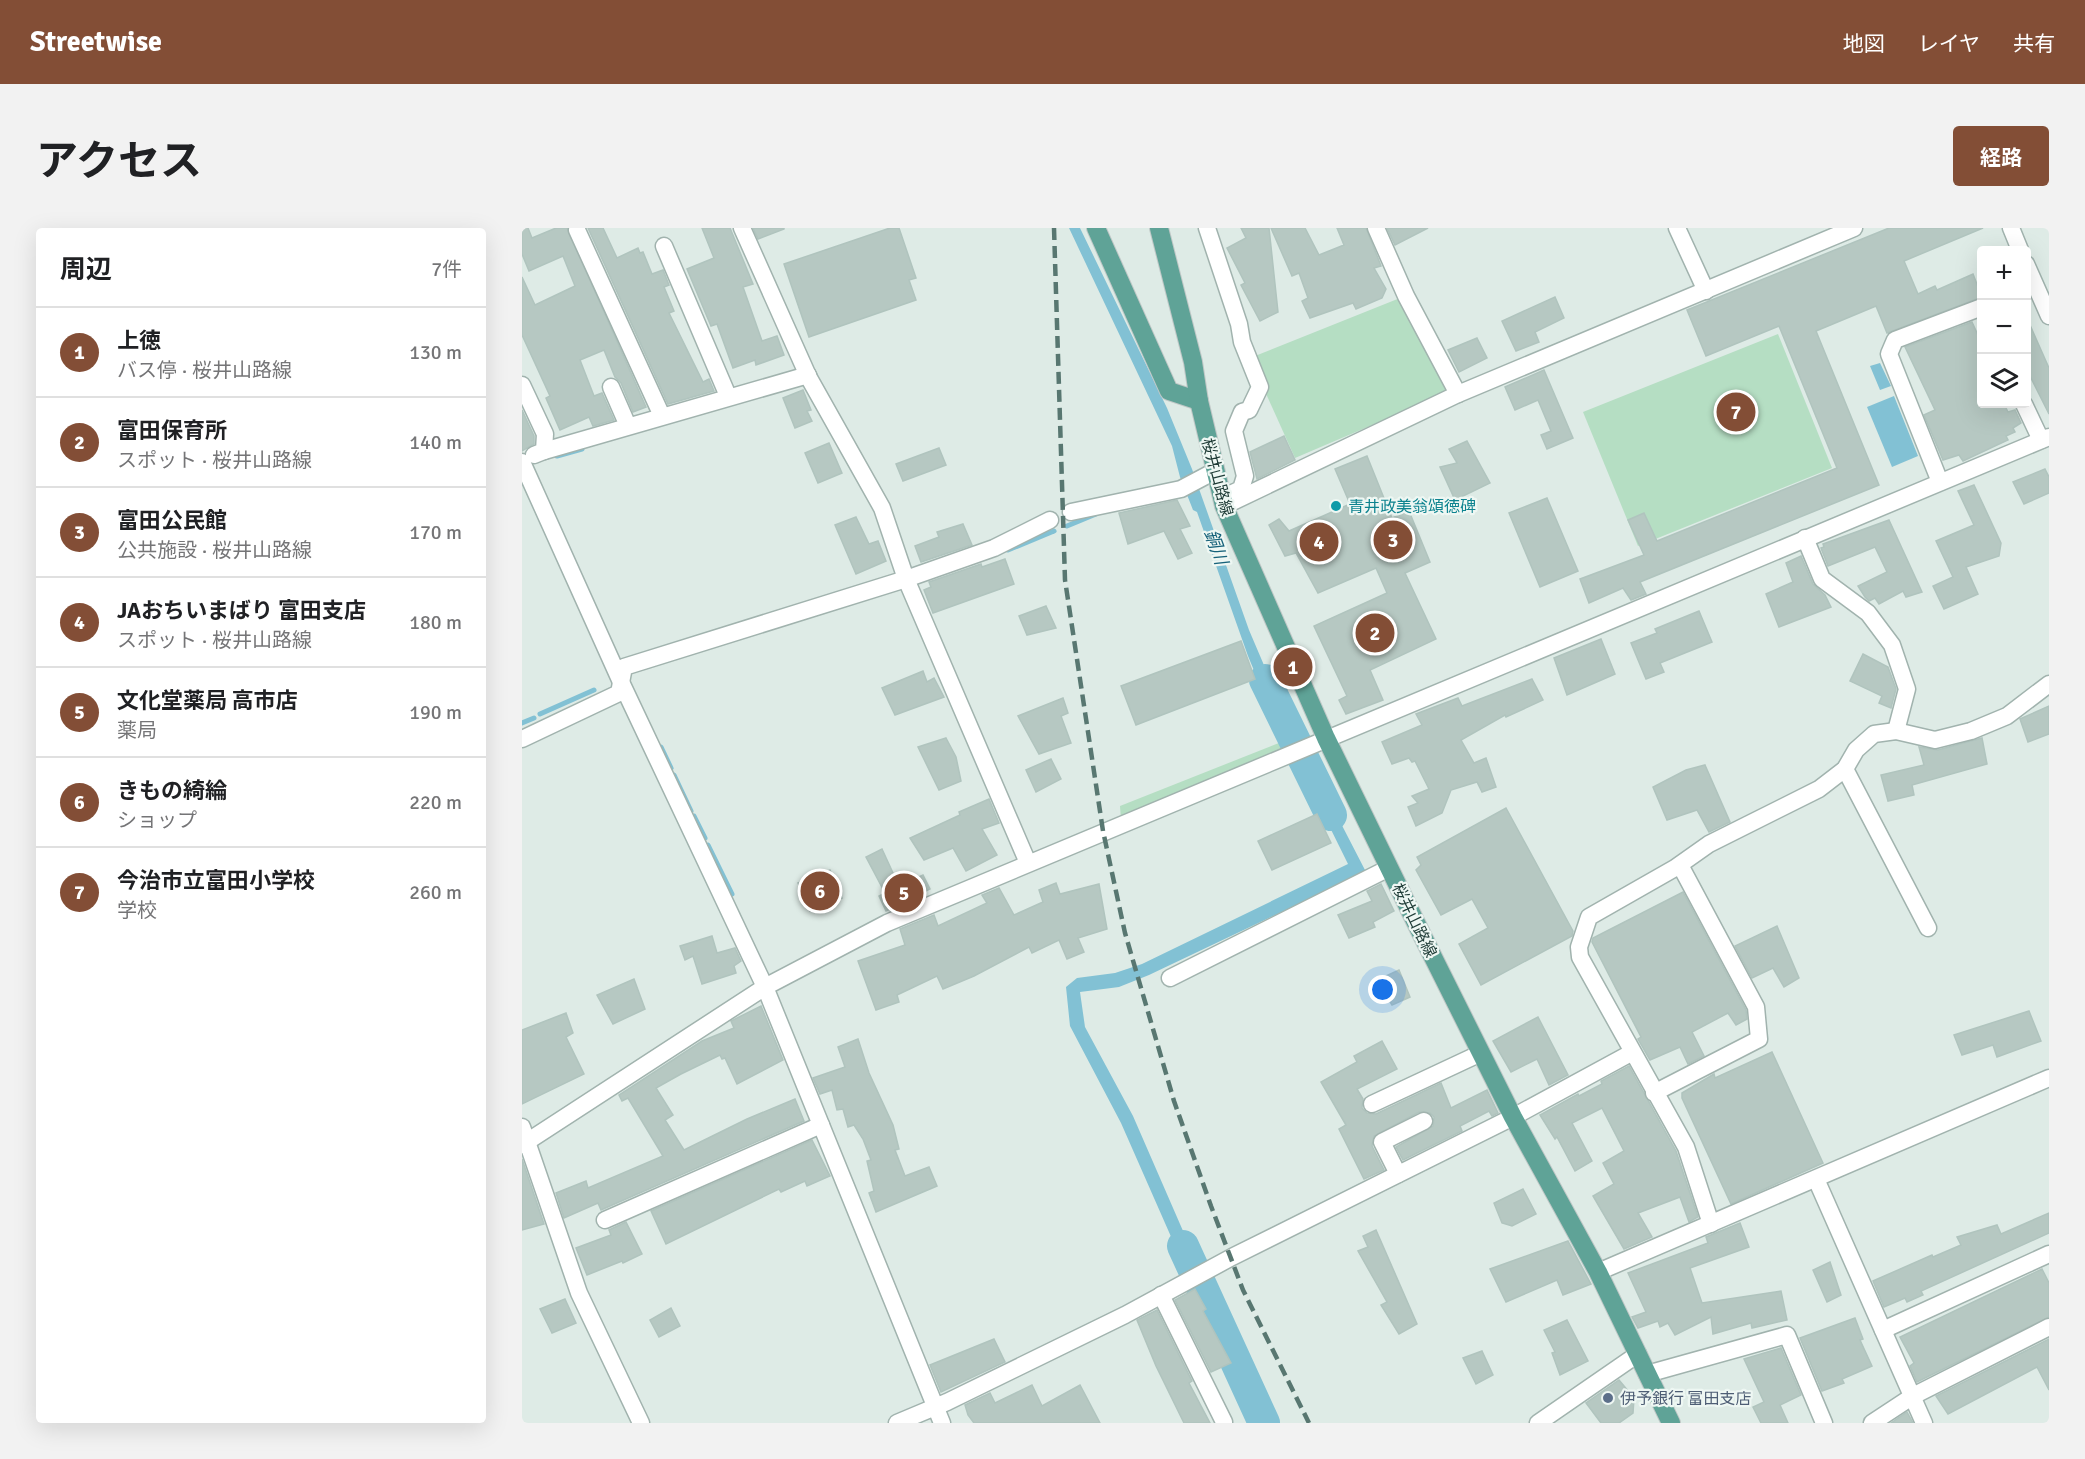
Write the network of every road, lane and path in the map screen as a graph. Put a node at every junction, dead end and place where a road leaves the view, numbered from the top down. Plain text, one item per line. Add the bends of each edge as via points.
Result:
1 (742, 228) edge
2 (1096, 228) edge
3 (1159, 228) edge
4 (1207, 228) edge
5 (1376, 228) edge
6 (1677, 228) edge
7 (1854, 228) edge
8 (2011, 228) edge
9 (577, 230) dead end
10 (664, 246) dead end
11 (2018, 246) edge
12 (2031, 288) edge
13 (1706, 291) junction
14 (1977, 309) edge
15 (2049, 316) edge
16 (808, 375) junction
17 (522, 385) edge
18 (611, 387) dead end
19 (1458, 394) junction
20 (728, 396) junction
21 (1199, 401) junction
22 (2026, 408) edge
23 (662, 416) junction
24 (628, 426) junction
25 (2045, 439) edge
26 (544, 451) junction
27 (522, 461) edge
28 (1215, 471) junction
29 (1940, 482) junction
30 (1223, 502) junction
31 (1071, 512) dead end
32 (1050, 520) dead end
33 (1805, 538) junction
34 (906, 579) junction
35 (621, 682) junction
36 (2049, 684) edge
37 (1896, 731) junction
38 (1326, 738) junction
39 (522, 739) edge
40 (1845, 769) junction
41 (1028, 863) junction
42 (1680, 865) junction
43 (1389, 868) junction
44 (1928, 928) dead end
45 (1170, 978) dead end
46 (765, 987) junction
47 (1481, 1053) junction
48 (1631, 1053) junction
49 (2049, 1077) edge
50 (1654, 1093) junction
51 (1372, 1104) dead end
52 (1513, 1117) junction
53 (1424, 1121) dead end
54 (821, 1125) junction
55 (524, 1137) edge
56 (1398, 1174) junction
57 (1816, 1179) junction
58 (605, 1221) dead end
59 (1711, 1224) junction
60 (2049, 1254) edge
61 (1598, 1272) junction
62 (1161, 1295) junction
63 (2049, 1327) edge
64 (1883, 1330) junction
65 (1638, 1354) junction
66 (1647, 1374) junction
67 (1912, 1396) junction
68 (935, 1406) junction
69 (1224, 1422) edge
70 (641, 1423) edge
71 (897, 1423) edge
72 (942, 1423) edge
73 (1538, 1423) edge
74 (1671, 1423) edge
75 (1824, 1423) edge
76 (1872, 1423) edge
77 (1924, 1423) edge

1 - 16 street
2 - 21 main road via 1169,391
3 - 21 main road, 桜井山路線
4 - 30 street via 1260,387 1234,431 1245,476 1241,489
5 - 19 street via 1406,296
6 - 13 street
7 - 13 street
8 - 11 street
9 - 23 street
10 - 20 street
12 - 15 street
13 - 19 street
14 - 29 street via 1895,340 1889,354
16 - 20 street
16 - 34 street via 882,507
17 - 26 street via 545,434
18 - 24 street
19 - 30 street
20 - 23 street
21 - 28 main road, 桜井山路線
22 - 25 street
23 - 24 street
24 - 26 street
25 - 29 street
26 - 27 street
27 - 35 street
28 - 30 main road, 桜井山路線
28 - 31 street via 1181,489
29 - 33 street
30 - 38 main road, 桜井山路線
32 - 34 street via 994,548
33 - 37 street via 1822,579 1868,613 1892,645 1907,689
33 - 38 street
34 - 35 street via 624,667
34 - 41 street
35 - 39 street via 619,693
35 - 46 street
36 - 37 street via 2007,716 1971,731 1935,740
37 - 40 street via 1874,734 1856,750
38 - 41 street
38 - 43 main road, 桜井山路線
40 - 42 street via 1819,789 1708,844
40 - 44 street
41 - 46 street via 886,923
42 - 48 street via 1589,916 1579,947 1580,957
42 - 50 street via 1756,1007 1759,1039
43 - 45 street
43 - 47 main road, 桜井山路線
46 - 54 street
46 - 55 street
47 - 51 street
47 - 52 main road, 桜井山路線
48 - 50 street
48 - 52 street
49 - 57 street
50 - 59 street via 1686,1147
52 - 56 street
52 - 61 main road, 桜井山路線
53 - 56 street via 1382,1142
54 - 58 street
54 - 68 street
55 - 70 street via 579,1293
56 - 62 street
57 - 59 street
57 - 64 street
59 - 61 street
60 - 64 street
61 - 65 main road, 桜井山路線
62 - 68 street
62 - 69 street
63 - 67 street
64 - 67 street
65 - 66 main road, 桜井山路線
65 - 73 street
66 - 74 main road, 桜井山路線
66 - 75 street via 1787,1335
67 - 76 street
67 - 77 street
68 - 71 street
68 - 72 street

